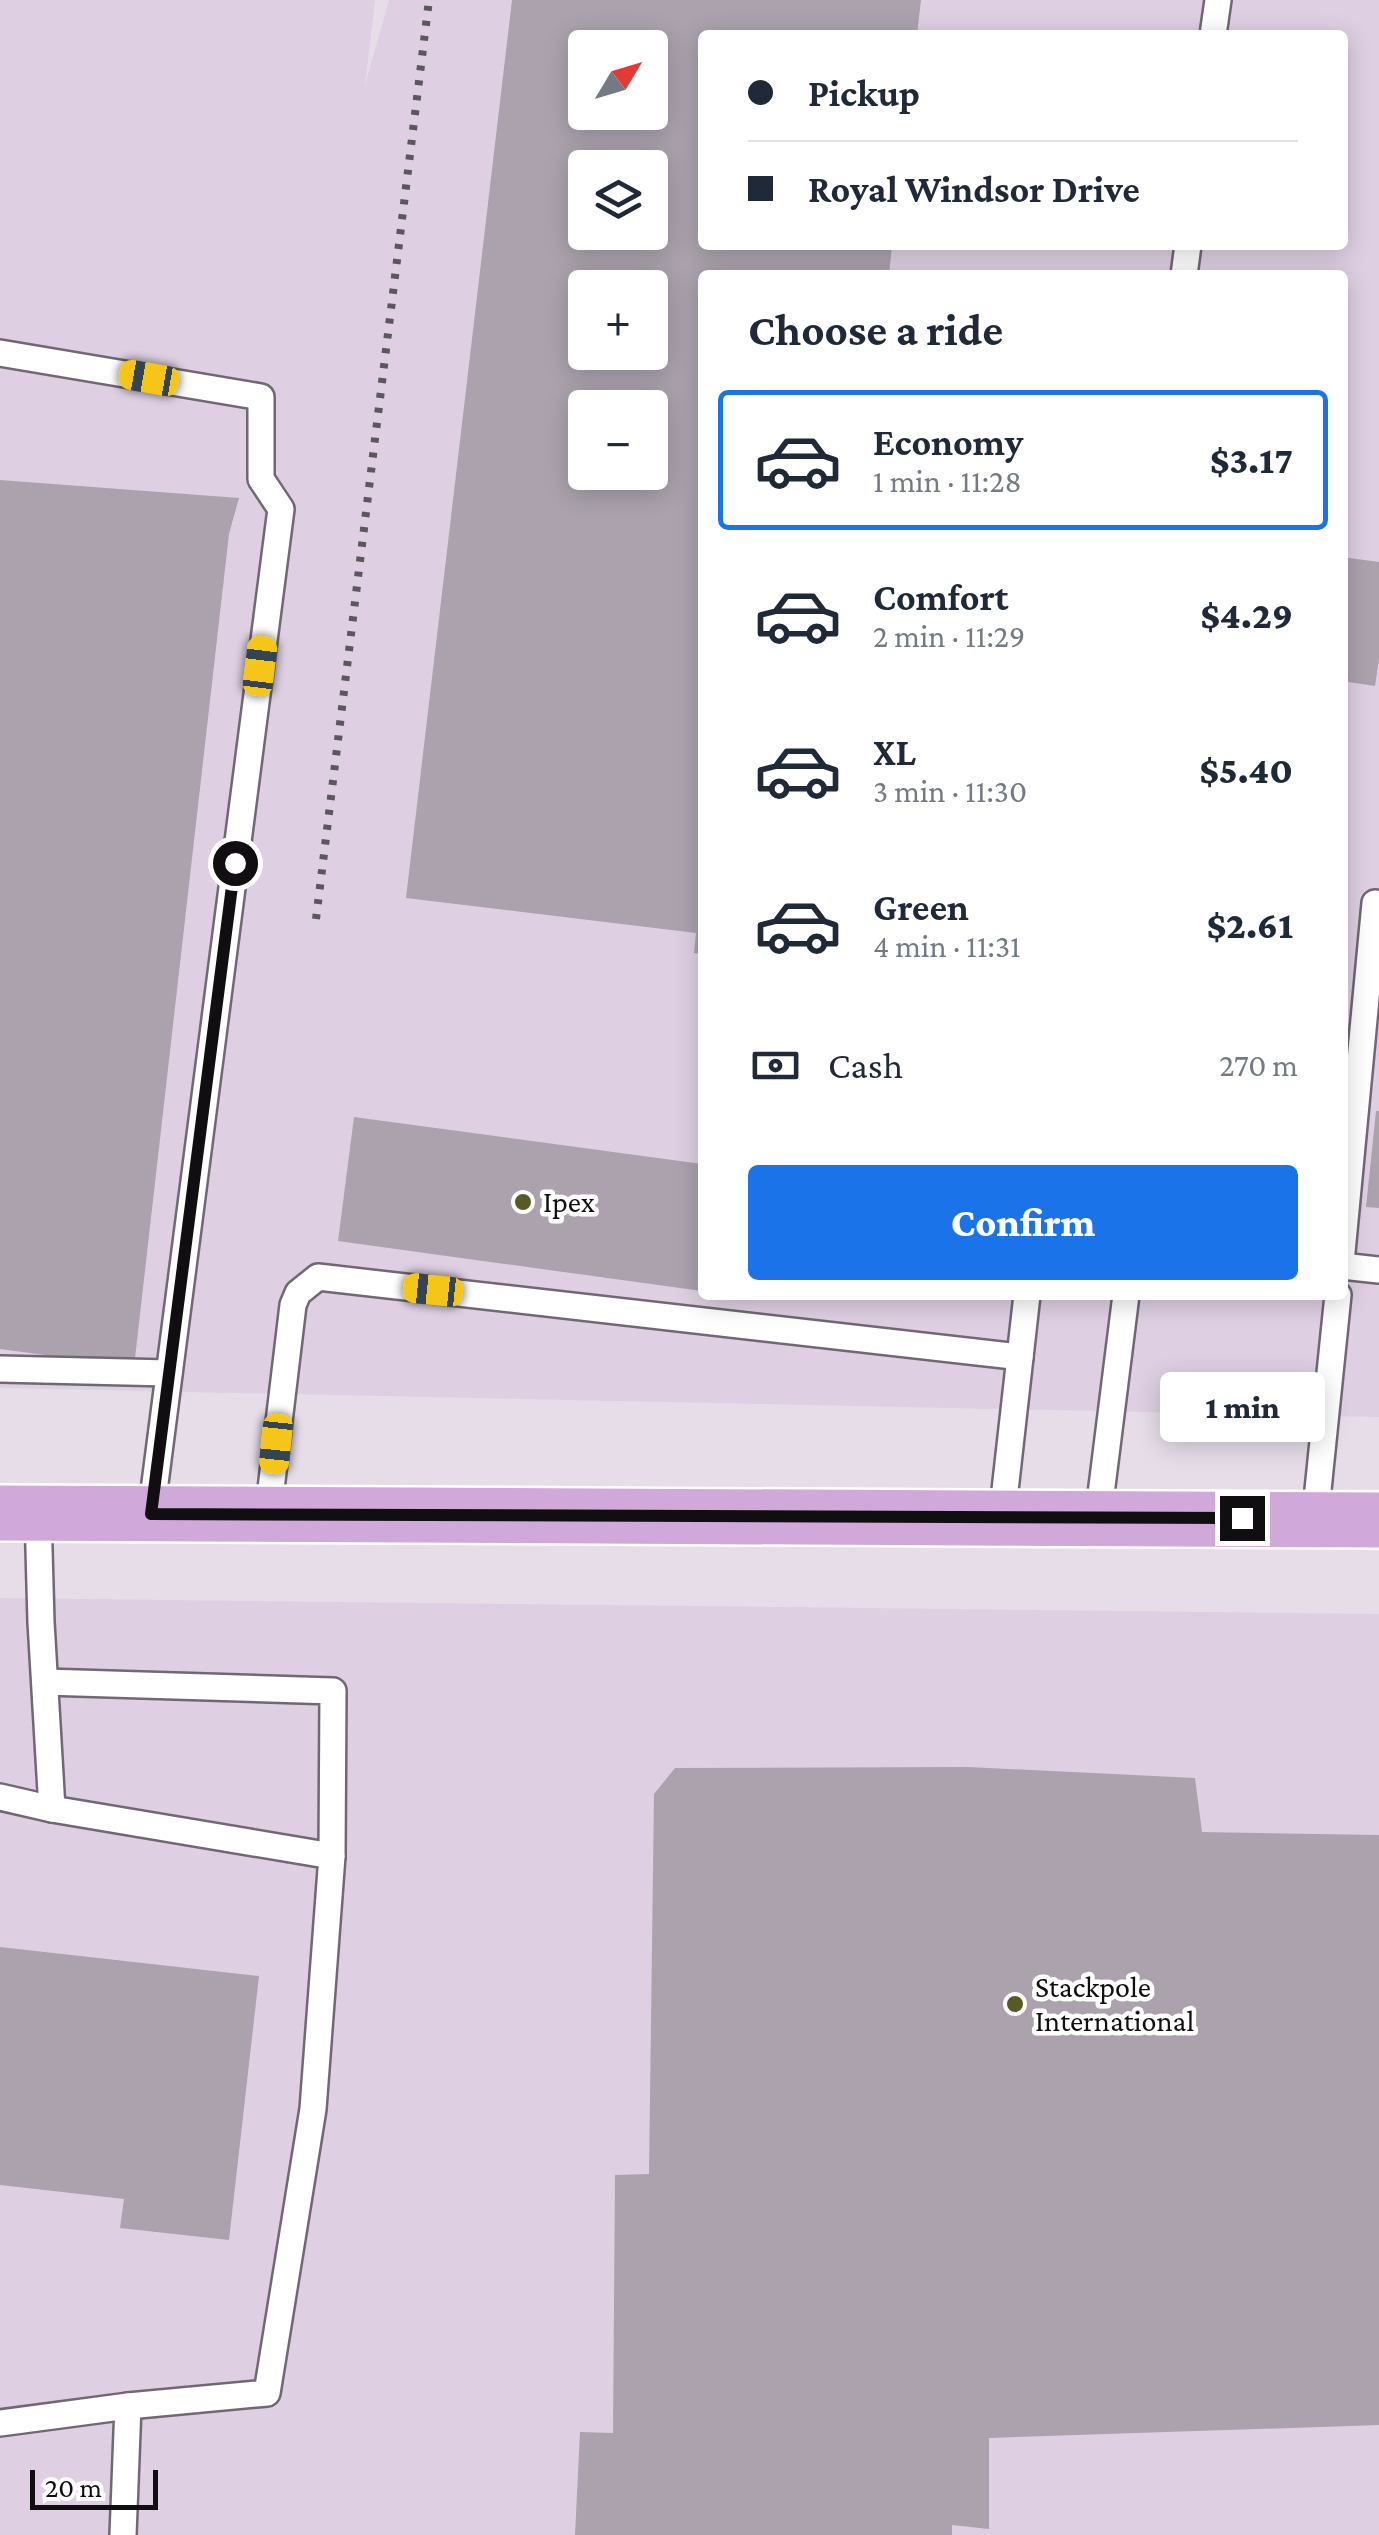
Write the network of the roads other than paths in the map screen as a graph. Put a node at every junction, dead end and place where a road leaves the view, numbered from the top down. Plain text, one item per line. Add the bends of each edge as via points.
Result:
1 (1218, 0) edge
2 (1215, 30) edge
3 (0, 353) edge
4 (1379, 904) edge
5 (1348, 1190) edge
6 (1348, 1267) edge
7 (1379, 1270) edge
8 (1026, 1300) edge
9 (1125, 1300) edge
10 (1337, 1300) edge
11 (1020, 1357) junction
12 (0, 1368) edge
13 (169, 1373) junction
14 (19, 1513) edge
15 (151, 1514) junction
16 (268, 1514) junction
17 (1002, 1517) junction
18 (1098, 1518) junction
19 (1315, 1518) junction
20 (1379, 1520) edge
21 (45, 1682) junction
22 (0, 1796) edge
23 (52, 1810) junction
24 (332, 1856) junction
25 (128, 2406) junction
26 (0, 2424) edge
27 (122, 2535) edge

1 - 2 lane
3 - 13 lane via 260,397 261,479 280,510
4 - 5 lane
6 - 7 lane
8 - 11 lane
9 - 18 lane
10 - 19 lane
11 - 16 lane via 318,1277 293,1305
11 - 17 lane
12 - 13 lane
13 - 15 lane
14 - 15 main road
14 - 21 lane
15 - 16 main road
16 - 17 main road
17 - 18 main road
18 - 19 main road
19 - 20 main road
21 - 23 lane
21 - 24 lane via 333,1691
22 - 23 lane
23 - 24 lane
24 - 25 lane via 312,2109 267,2393
25 - 26 lane
25 - 27 lane

